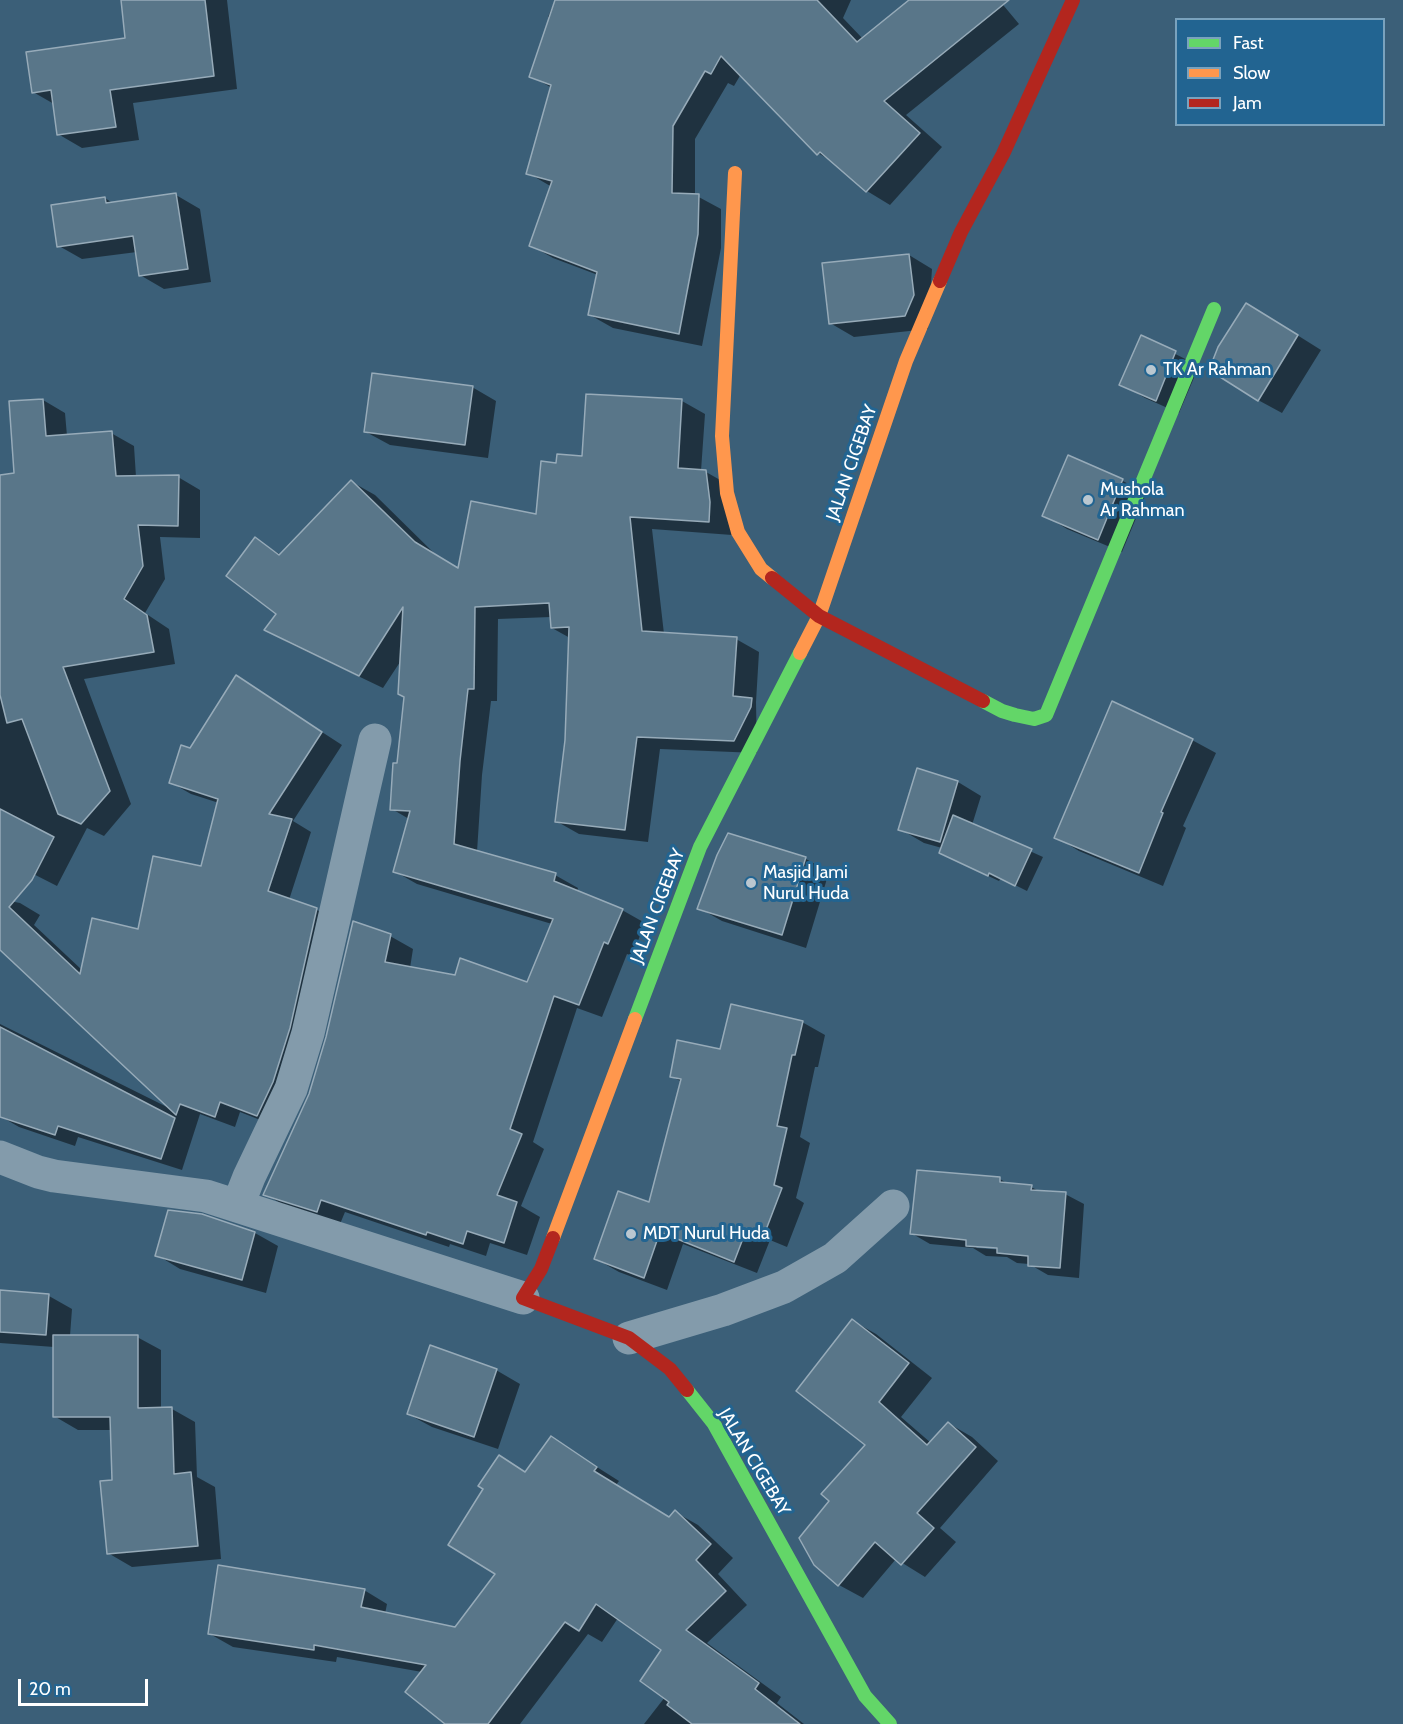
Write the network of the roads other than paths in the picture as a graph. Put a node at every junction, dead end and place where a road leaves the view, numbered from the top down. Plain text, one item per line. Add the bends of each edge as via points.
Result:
1 (1073, 0) edge
2 (735, 173) dead end
3 (1214, 309) dead end
4 (819, 616) junction
5 (375, 740) dead end
6 (0, 1157) edge
7 (238, 1205) junction
8 (893, 1206) dead end
9 (524, 1298) junction
10 (629, 1338) junction
11 (890, 1724) edge

1 - 4 street, JALAN CIGEBAY via 1003,154 962,232 906,362
2 - 4 street via 722,436 727,493 738,532 761,569
3 - 4 street via 1046,715 1028,719 1002,711
4 - 9 street, JALAN CIGEBAY via 700,847 541,1269
5 - 7 street via 308,1033 291,1089
6 - 7 street via 54,1176 184,1192
7 - 9 street
8 - 10 street via 835,1258 784,1287
9 - 10 street, JALAN CIGEBAY
10 - 11 street, JALAN CIGEBAY via 670,1369 714,1424 865,1696

